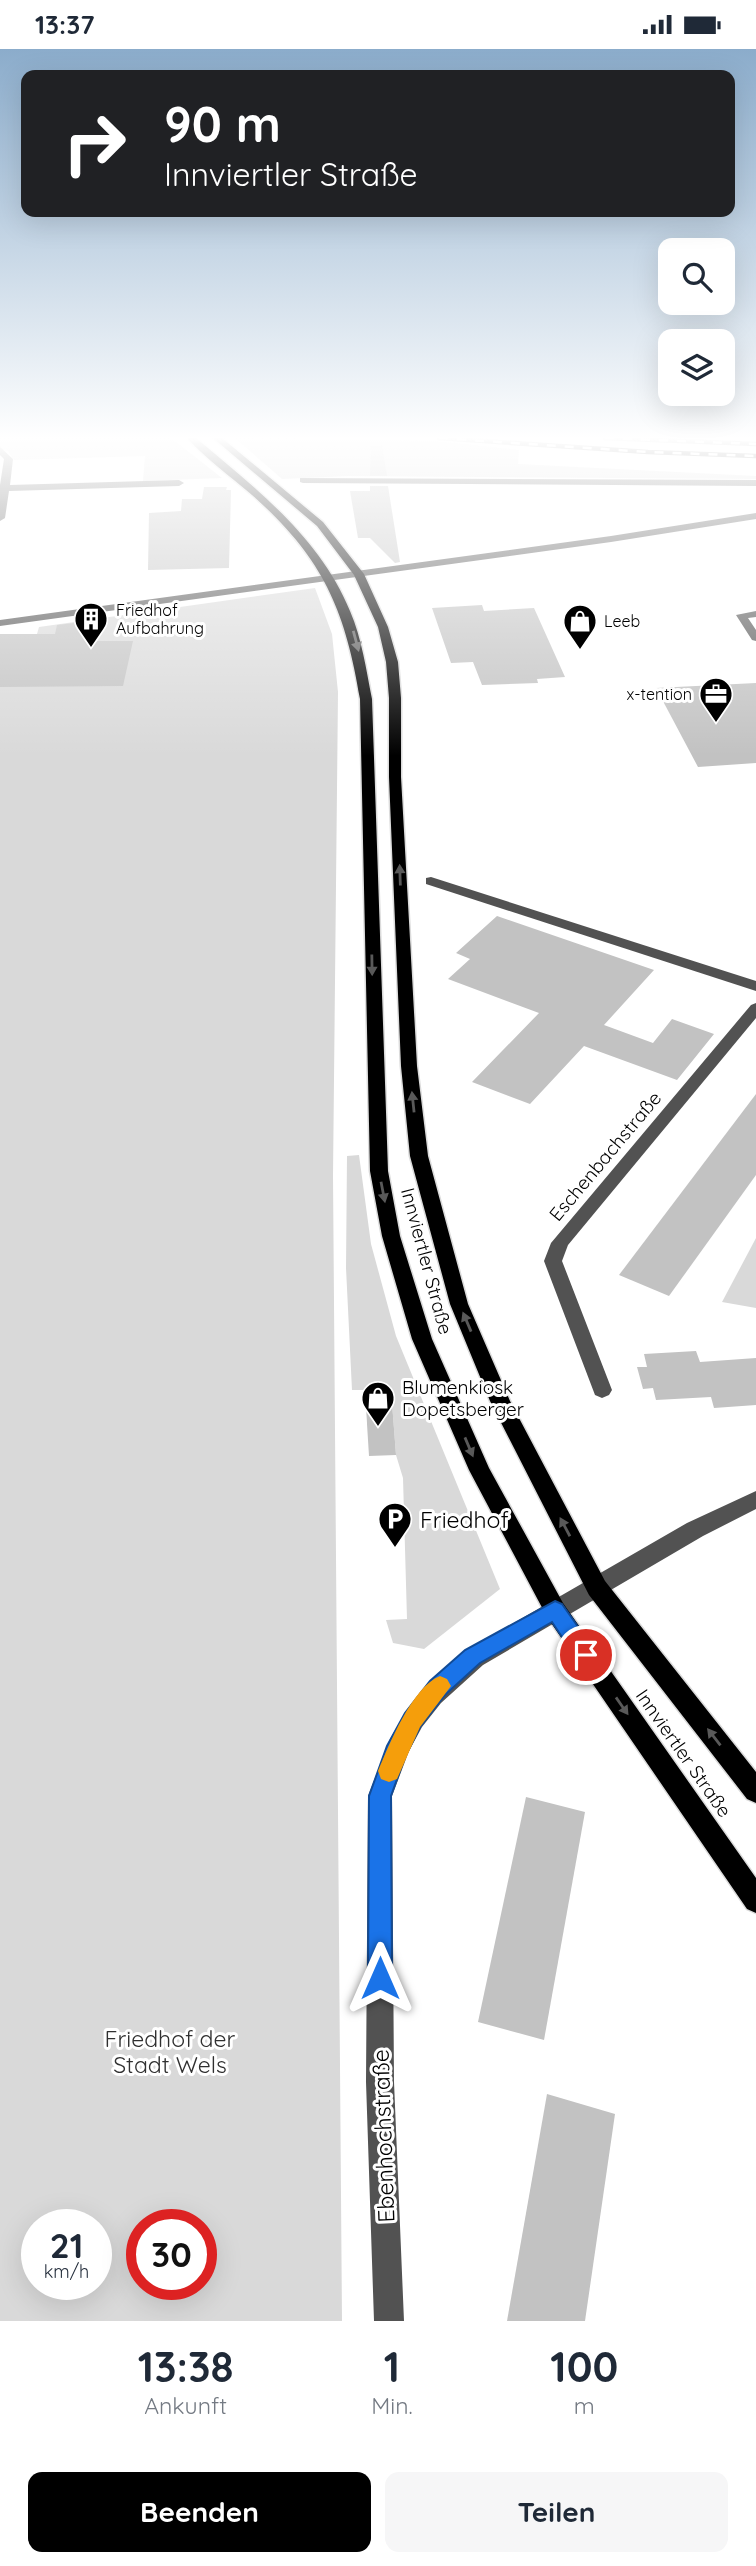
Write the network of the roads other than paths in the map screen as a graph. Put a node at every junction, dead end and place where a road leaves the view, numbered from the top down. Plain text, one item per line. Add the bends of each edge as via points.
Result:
1 (306, 544) edge
2 (336, 544) edge
3 (564, 544) edge
4 (359, 574) junction
5 (330, 578) junction
6 (756, 614) edge
7 (0, 623) edge
8 (756, 638) edge
9 (431, 881) dead end
10 (756, 986) edge
11 (756, 1008) edge
12 (602, 1390) dead end
13 (756, 1500) edge
14 (597, 1588) junction
15 (555, 1610) junction
16 (756, 1791) edge
17 (756, 1901) edge
18 (389, 2321) edge

1 - 5 main road, Innviertler Straße
2 - 4 main road, Innviertler Straße
3 - 4 street
4 - 5 street
14 -> 4 main road, Innviertler Straße via 500,1401 459,1304 419,1156 409,1066 393,662
5 - 7 street
5 -> 15 main road, Innviertler Straße via 354,633 366,699 379,1171 391,1236 422,1339 479,1470
6 - 8 street via 741,615
9 - 10 street
11 - 12 street, Eschenbachstraße via 560,1243 553,1261
13 - 14 street, Ebenhochstraße via 715,1517
14 - 15 street, Ebenhochstraße
16 -> 14 main road, Innviertler Straße
15 -> 17 main road, Innviertler Straße
15 - 18 street, Ebenhochstraße via 472,1657 438,1688 413,1720 380,1796 380,2082

